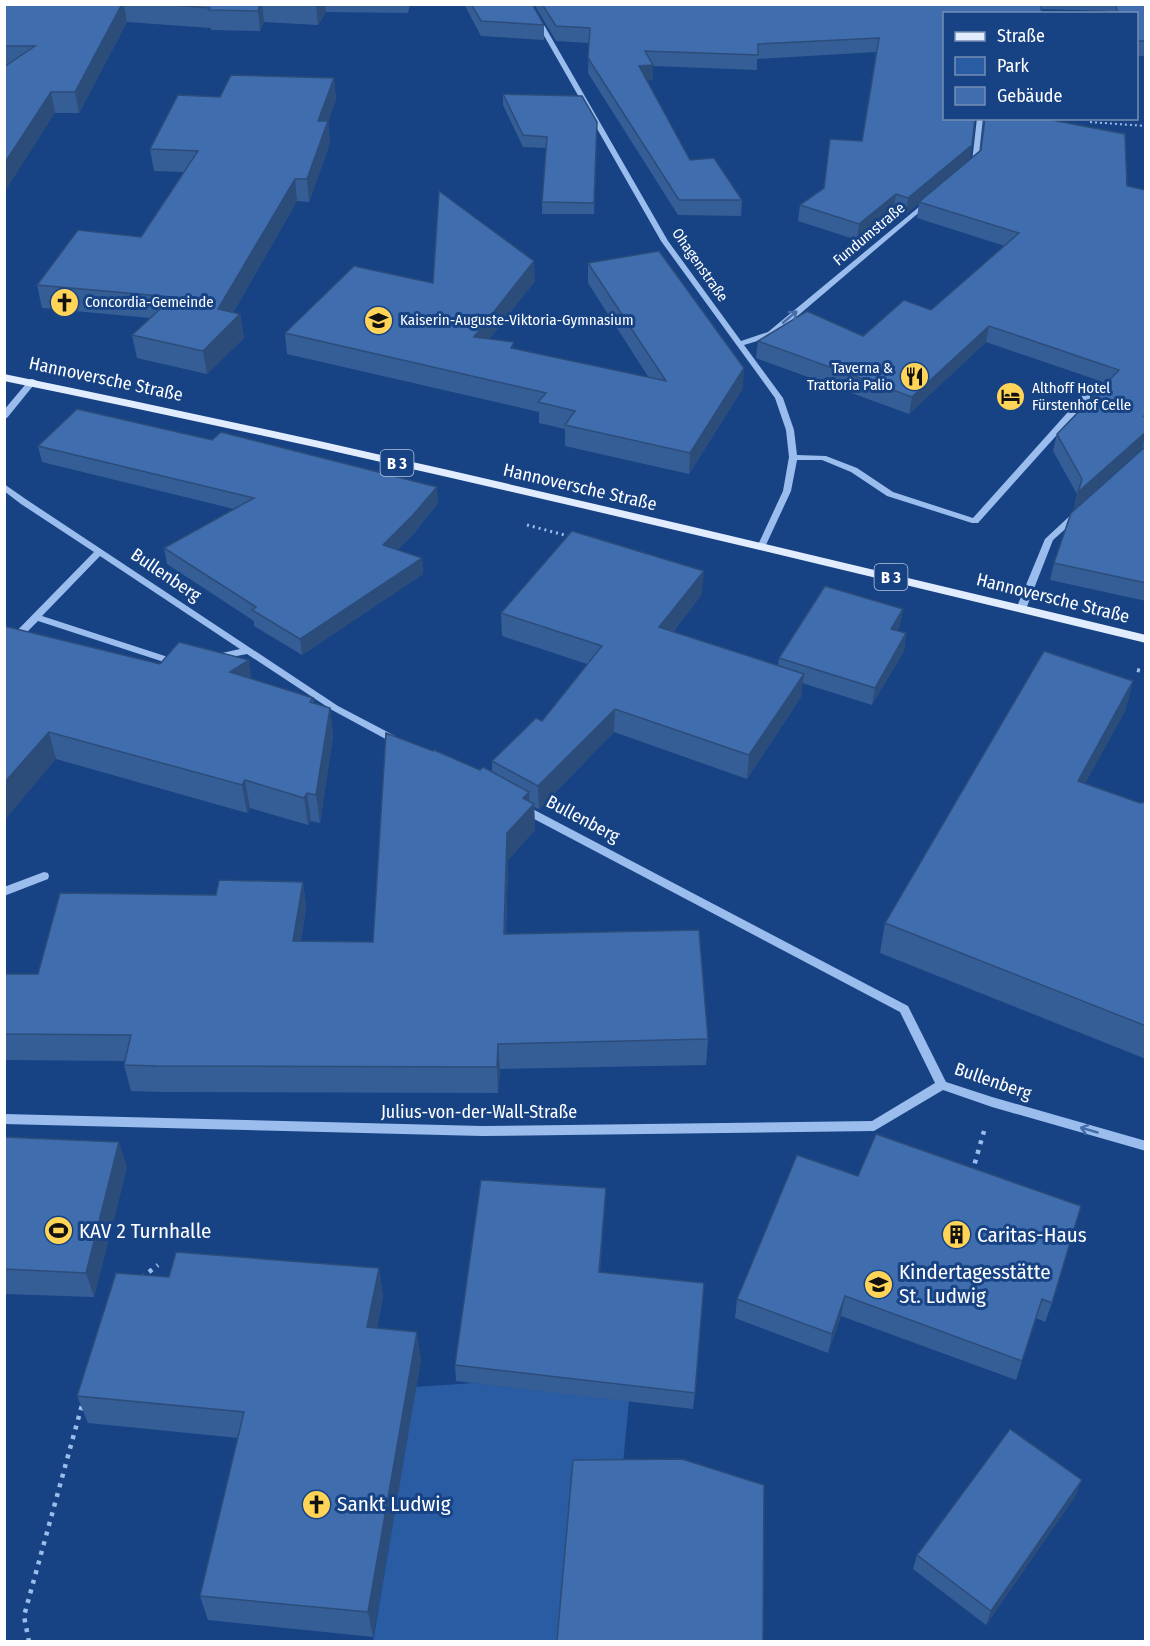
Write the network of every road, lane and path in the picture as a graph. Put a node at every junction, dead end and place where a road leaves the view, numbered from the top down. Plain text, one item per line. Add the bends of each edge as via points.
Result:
1 (529, 4) edge
2 (980, 120) edge
3 (1089, 120) edge
4 (1146, 126) edge
5 (966, 171) edge
6 (931, 200) edge
7 (739, 344) junction
8 (4, 377) edge
9 (33, 381) junction
10 (1088, 396) dead end
11 (4, 416) edge
12 (793, 457) junction
13 (4, 486) edge
14 (1084, 507) edge
15 (761, 547) junction
16 (99, 552) junction
17 (1021, 609) junction
18 (36, 617) junction
19 (1146, 639) edge
20 (4, 650) edge
21 (248, 651) junction
22 (209, 659) edge
23 (188, 660) edge
24 (408, 747) edge
25 (512, 802) edge
26 (44, 876) dead end
27 (4, 892) edge
28 (942, 1085) junction
29 (992, 1102) junction
30 (4, 1119) edge
31 (1146, 1146) edge
32 (970, 1177) edge
33 (158, 1265) dead end
34 (139, 1280) edge
35 (83, 1402) edge
36 (29, 1641) edge

1 - 7 street, Ohagenstraße via 665,241
2 - 5 street via 975,163
3 - 4 path
7 -> 6 street, Fundumstraße via 771,334
7 - 12 street, Ohagenstraße via 779,398 790,430
8 - 9 main road, Hannoversche Straße / B 3
9 - 11 street
9 - 15 main road, Hannoversche Straße / B 3
10 - 12 street via 975,521 890,494 854,470 823,458
12 - 15 street, Ohagenstraße via 787,490
13 - 16 street, Bullenberg
14 - 17 street via 1049,539
15 - 17 main road, Hannoversche Straße / B 3
16 - 18 street
16 - 21 street, Bullenberg
17 - 19 main road, Hannoversche Straße / B 3
18 - 20 street
18 - 23 street via 167,660
21 - 22 street
21 - 24 street, Bullenberg via 335,708
25 - 28 street, Bullenberg via 904,1009
26 - 27 street
28 - 29 street, Bullenberg
28 - 30 street, Julius-von-der-Wall-Straße via 874,1126 482,1131
31 -> 29 street, Bullenberg
29 - 32 path
33 - 34 path
35 - 36 path via 24,1616

